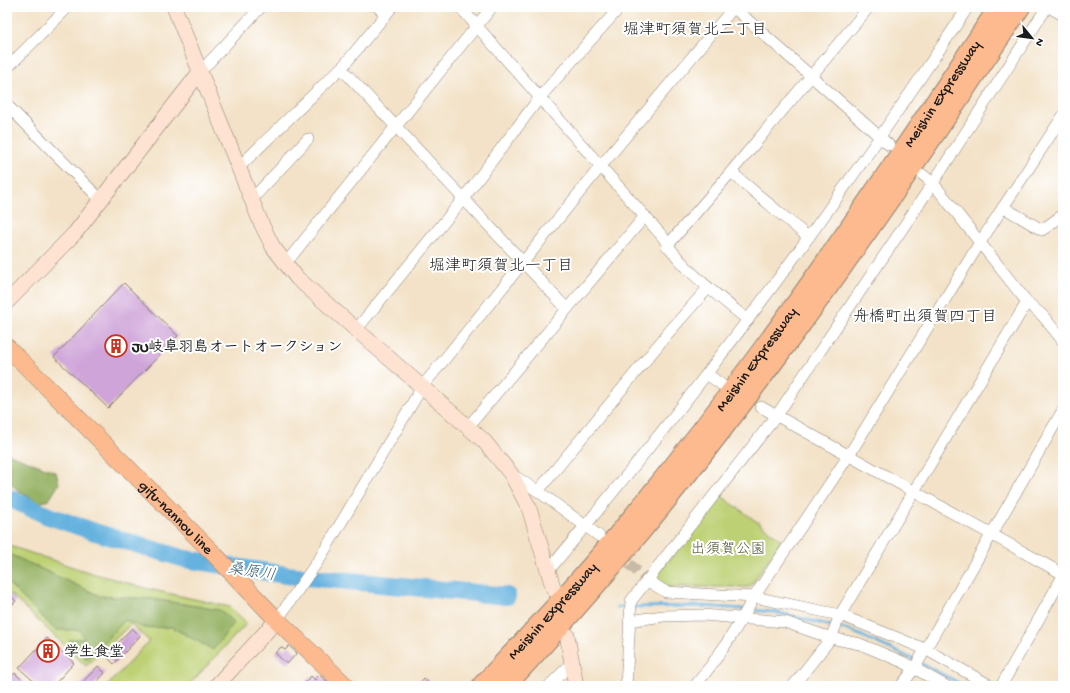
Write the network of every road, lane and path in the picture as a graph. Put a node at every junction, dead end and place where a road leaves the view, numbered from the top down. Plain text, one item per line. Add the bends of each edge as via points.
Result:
1 (68, 7) edge
2 (174, 7) edge
3 (261, 7) edge
4 (460, 7) edge
5 (492, 7) edge
6 (620, 7) edge
7 (734, 7) edge
8 (869, 7) edge
9 (968, 7) edge
10 (999, 7) edge
11 (1020, 7) edge
12 (1048, 7) edge
13 (385, 9) edge
14 (1063, 15) edge
15 (477, 26) junction
16 (7, 68) edge
17 (341, 68) junction
18 (200, 72) junction
19 (810, 76) junction
20 (540, 98) junction
21 (7, 105) edge
22 (1063, 116) edge
23 (396, 127) junction
24 (308, 139) dead end
25 (885, 141) junction
26 (601, 166) junction
27 (239, 168) junction
28 (731, 172) junction
29 (923, 175) dead end
30 (933, 183) junction
31 (463, 198) junction
32 (100, 199) junction
33 (252, 199) junction
34 (1003, 207) junction
35 (1063, 215) edge
36 (645, 216) junction
37 (808, 237) junction
38 (979, 244) junction
39 (667, 246) junction
40 (286, 263) junction
41 (523, 263) junction
42 (708, 288) junction
43 (7, 302) edge
44 (1027, 302) junction
45 (567, 309) junction
46 (748, 320) junction
47 (356, 330) junction
48 (1063, 341) edge
49 (7, 347) edge
50 (707, 374) junction
51 (722, 385) dead end
52 (422, 387) junction
53 (761, 407) dead end
54 (1063, 410) edge
55 (777, 415) junction
56 (468, 427) junction
57 (849, 455) junction
58 (511, 474) junction
59 (538, 491) junction
60 (913, 491) junction
61 (585, 526) junction
62 (991, 534) junction
63 (599, 536) dead end
64 (549, 570) junction
65 (1063, 575) edge
66 (647, 580) junction
67 (554, 590) dead end
68 (752, 600) junction
69 (744, 616) junction
70 (839, 618) junction
71 (277, 620) junction
72 (629, 620) junction
73 (567, 635) dead end
74 (832, 635) junction
75 (923, 652) junction
76 (572, 663) junction
77 (915, 667) junction
78 (216, 686) edge
79 (346, 686) edge
80 (482, 686) edge
81 (505, 686) edge
82 (549, 686) edge
83 (576, 686) edge
84 (626, 686) edge
85 (695, 686) edge
86 (793, 686) edge
87 (901, 686) edge
88 (946, 686) edge
89 (991, 686) edge
90 (1001, 686) edge

1 - 16 street
2 - 18 street
3 - 18 street
4 - 15 street
5 - 15 street
6 - 20 street
7 - 19 street
7 - 26 street
8 - 19 street
9 - 25 street
10 - 80 highway, Meishin Expressway via 845,235 745,374 658,487 576,583
11 - 81 highway, Meishin Expressway via 885,205 758,384 670,497 588,595
12 - 14 street
12 - 30 street
13 - 17 street
15 - 20 street
15 - 23 street
17 - 23 street
17 - 27 street
18 - 27 street
18 - 32 street
19 - 25 street
19 - 28 street
20 - 26 street
20 - 31 street
21 - 32 street
22 - 34 street
23 - 31 street
23 - 40 street
24 - 33 street
25 - 37 street
26 - 36 street
26 - 41 street
27 - 33 street
28 - 37 street
28 - 39 street
29 - 30 street
30 - 38 street
30 - 55 street
31 - 41 street
31 - 47 street
32 - 43 street via 75,233
33 - 40 street via 273,247
34 - 35 street via 1042,230
34 - 38 street
36 - 39 street via 663,237
36 - 45 street
37 - 46 street
38 - 44 street
38 - 57 street
39 - 42 street
40 - 47 street via 297,278
41 - 45 street
41 - 52 street
42 - 46 street
42 - 59 street
44 - 48 street via 1043,316
44 - 60 street
45 - 56 street
46 - 50 street
47 - 52 street
49 - 71 main road, gifu-nannou line
50 - 51 street
50 - 61 street
52 - 56 street
52 - 71 street via 320,558
53 - 55 street
54 - 62 street
55 - 57 street
55 - 66 street
56 - 58 street via 484,441
57 - 60 street
57 - 68 street
58 - 59 street
58 - 64 street via 528,508
59 - 61 street
60 - 62 street
60 - 70 street
61 - 63 street
61 - 64 street
62 - 65 street
62 - 75 street
64 - 67 street
65 - 90 street
66 - 68 street via 666,592
66 - 72 street via 631,601
68 - 69 street
68 - 70 street
69 - 72 street via 671,616
69 - 74 street via 786,622
69 - 85 street via 716,660
70 - 74 street
70 - 75 street
71 - 78 street
71 - 79 main road, gifu-nannou line
72 - 84 street
73 - 76 street
74 - 77 street
74 - 86 street
75 - 77 street
75 - 89 street
76 - 82 street
76 - 83 street
77 - 87 street
77 - 88 street

